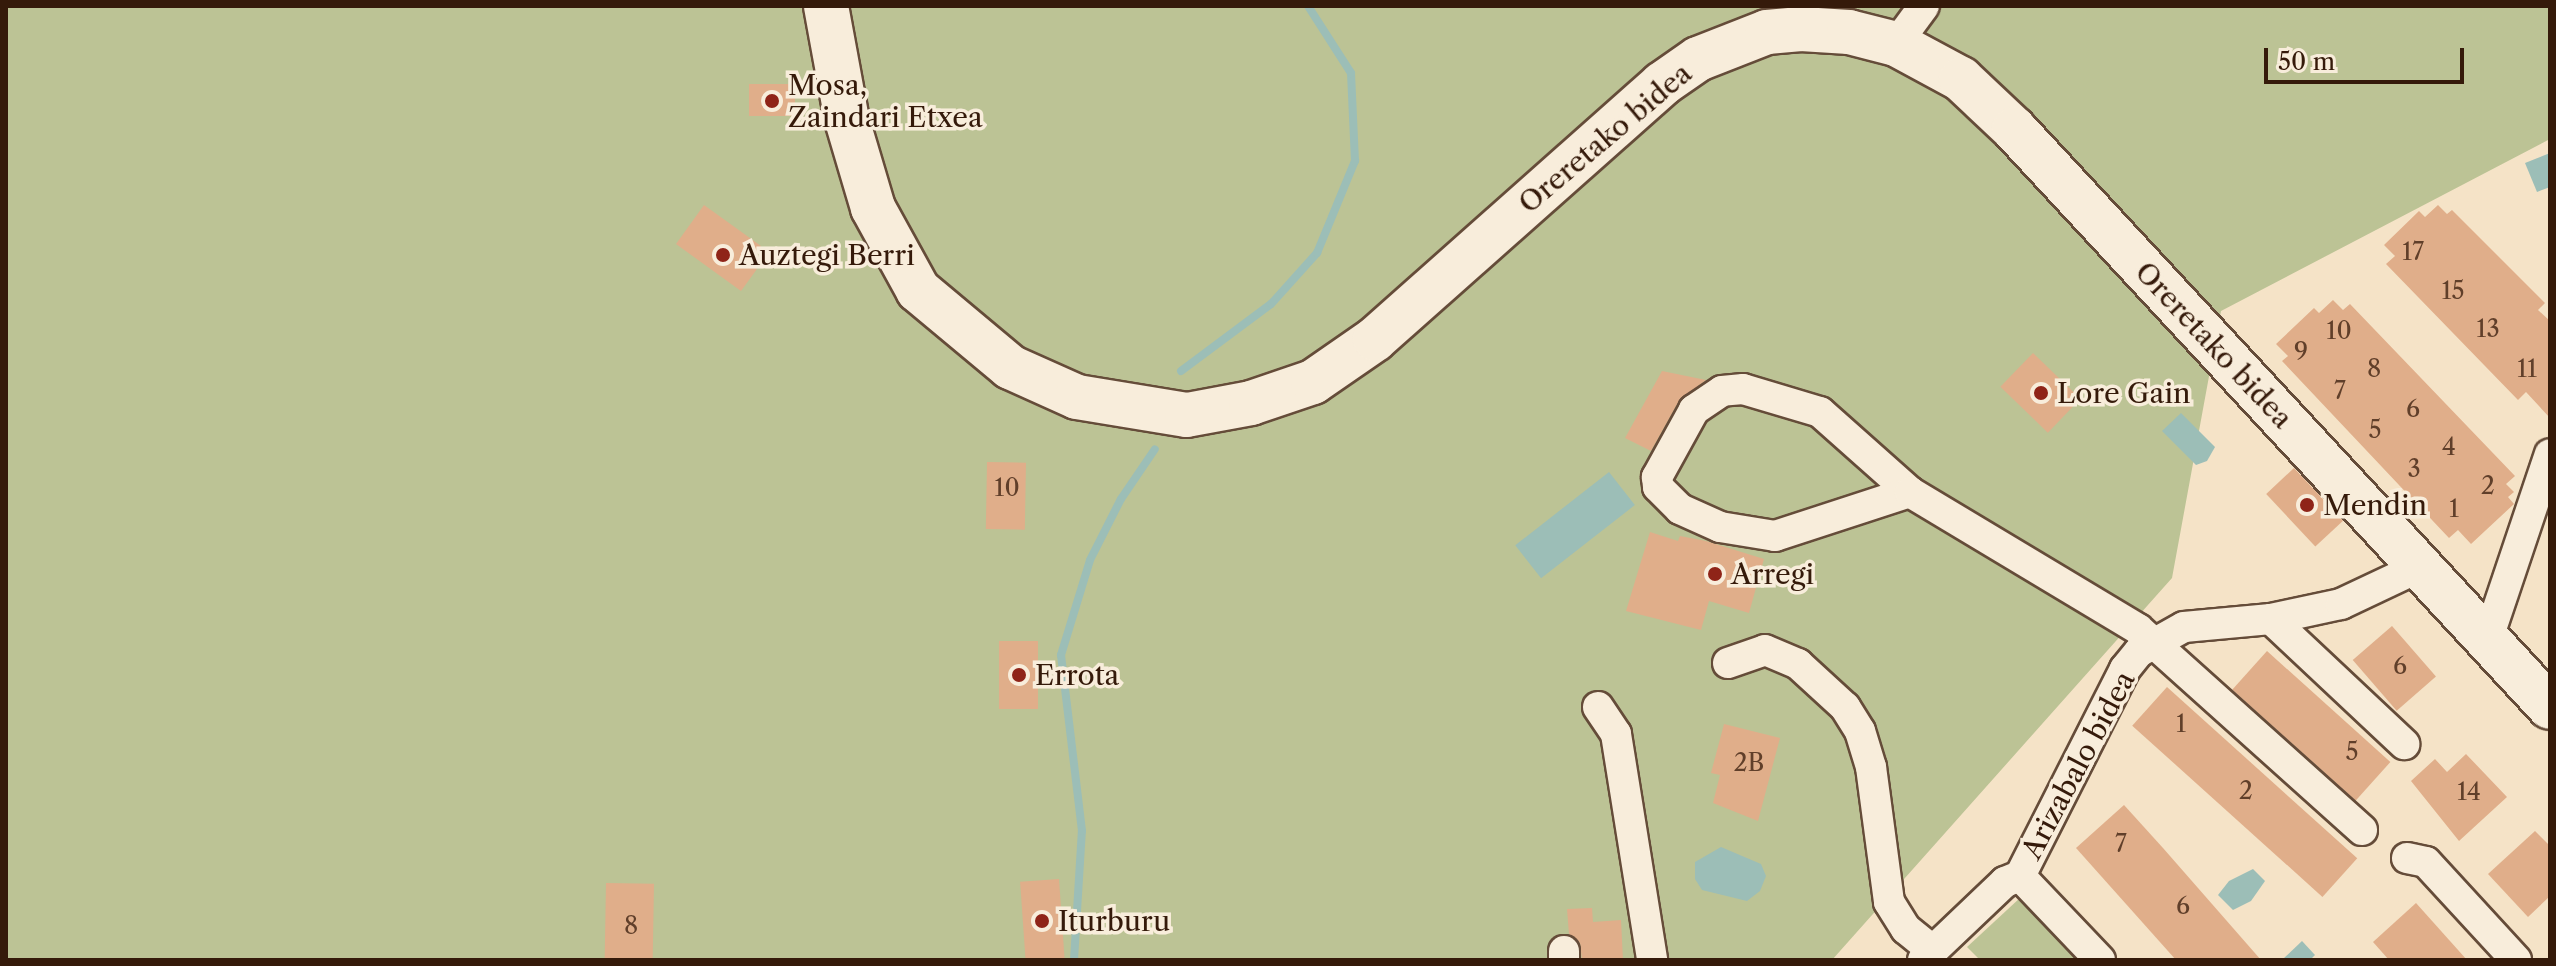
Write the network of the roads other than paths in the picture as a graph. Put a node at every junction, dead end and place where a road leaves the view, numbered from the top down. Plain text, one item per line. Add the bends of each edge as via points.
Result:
1 (826, 6) edge
2 (1924, 6) edge
3 (1896, 44) junction
4 (2550, 454) edge
5 (1910, 492) junction
6 (2417, 568) junction
7 (2271, 619) junction
8 (2487, 641) junction
9 (2153, 643) junction
10 (1728, 663) dead end
11 (1598, 707) dead end
12 (2550, 707) edge
13 (2404, 744) dead end
14 (2362, 830) dead end
15 (2407, 858) dead end
16 (2020, 876) junction
17 (1928, 956) edge
18 (1652, 960) edge
19 (2100, 960) edge
20 (2516, 960) edge

1 - 3 main road, Oreretako bidea via 847,120 873,208 918,290 1010,367 1077,397 1187,415 1251,403 1313,382 1375,339 1662,84 1698,59 1767,32 1790,30 1849,32
2 - 3 street
3 - 6 main road, Oreretako bidea via 1961,79 2014,129
4 - 8 street
5 - 5 street, Arizabalo bidea via 1820,412 1743,389 1722,391 1694,410 1657,477 1658,487 1680,509 1720,527 1775,536
5 - 9 street, Arizabalo bidea
6 - 7 street, Arizabalo bidea via 2341,604
6 - 8 main road, Oreretako bidea
7 - 9 street, Arizabalo bidea via 2184,627
7 - 13 street
8 - 12 main road, Oreretako bidea
9 - 14 street
9 - 16 street, Arizabalo bidea via 2125,669
10 - 17 street, Arizabalo bidea via 1765,650 1798,664 1845,707 1860,731 1871,767 1889,902
11 - 18 street via 1616,734
15 - 20 street via 2426,862
16 - 17 street, Arizabalo bidea via 2005,882
16 - 19 street

